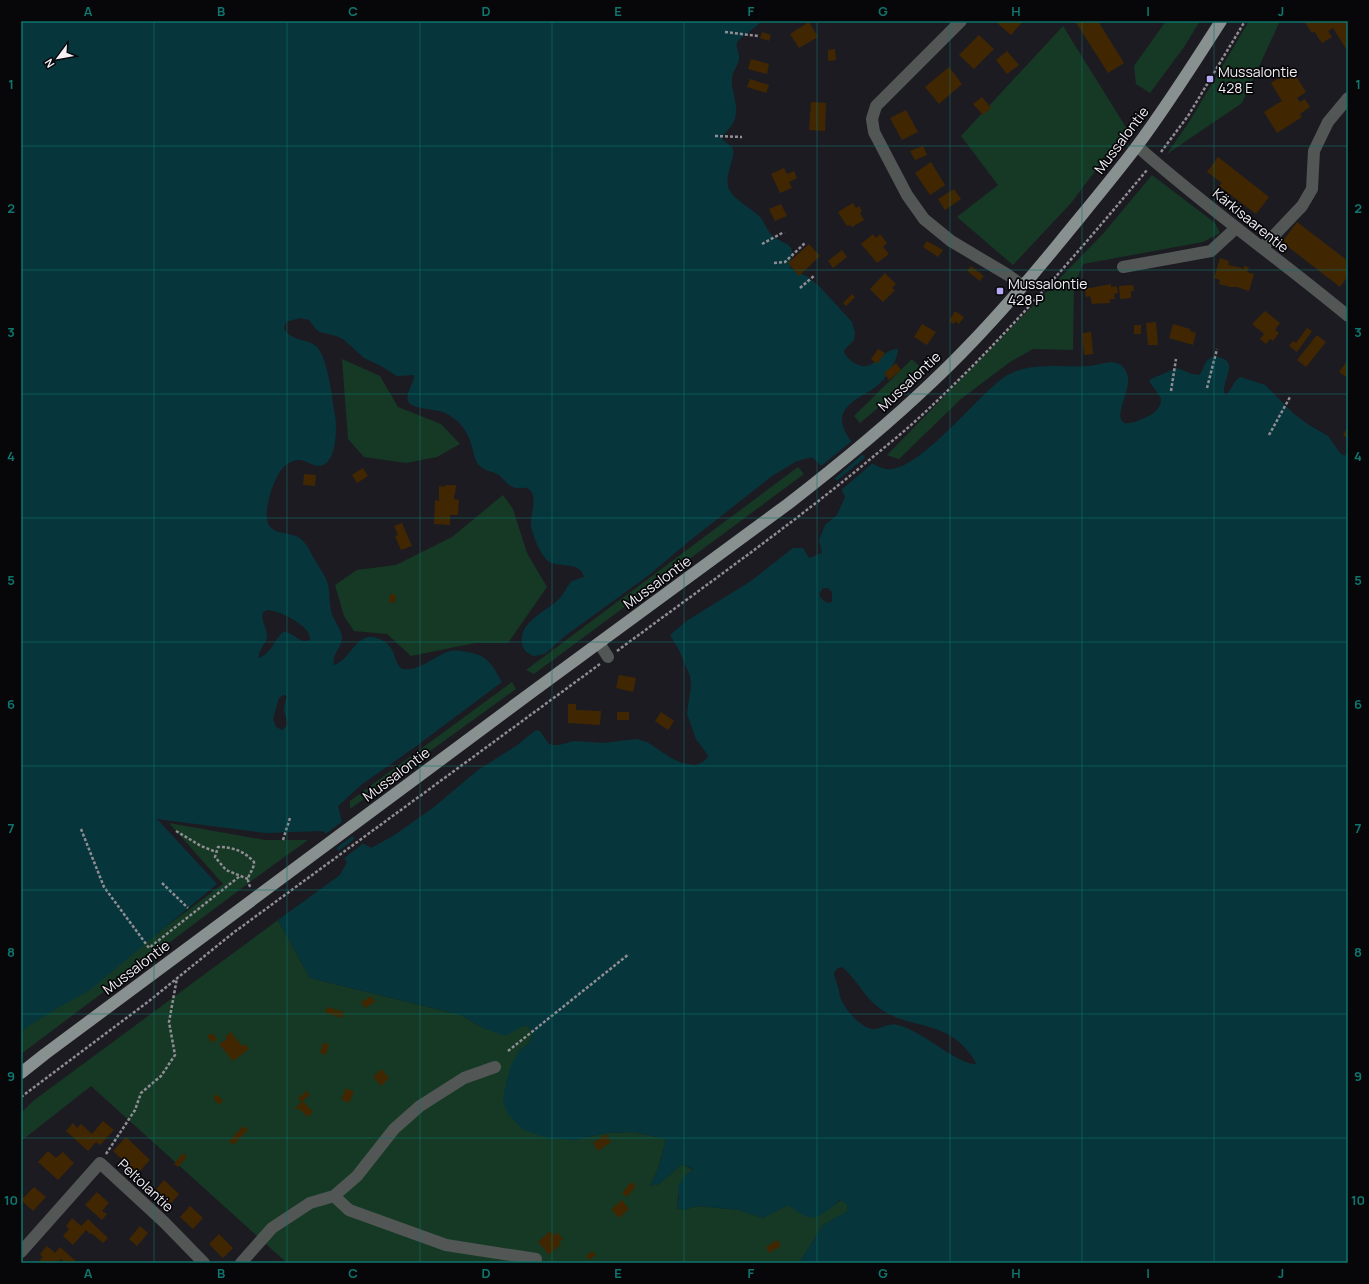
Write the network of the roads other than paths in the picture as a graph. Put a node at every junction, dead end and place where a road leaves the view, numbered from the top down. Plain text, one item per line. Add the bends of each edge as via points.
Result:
1 (961, 21) edge
2 (1221, 21) edge
3 (1348, 98) edge
4 (1137, 146) junction
5 (1236, 228) junction
6 (1262, 248) junction
7 (1123, 267) dead end
8 (1023, 286) junction
9 (1348, 316) edge
10 (599, 643) junction
11 (608, 657) road end
12 (495, 1067) dead end
13 (21, 1073) edge
14 (334, 1196) junction
15 (21, 1252) edge
16 (536, 1259) dead end
17 (204, 1263) edge
18 (241, 1263) edge

1 - 8 street via 876,106 872,118 874,132 907,195 924,220 951,241
2 - 4 main road, Mussalontie
3 - 6 street via 1328,122 1314,151 1312,189 1302,206
4 - 5 street, Kärkisaarentie
4 - 8 main road, Mussalontie
5 - 6 street, Kärkisaarentie
5 - 7 street via 1211,252
6 - 9 street, Kärkisaarentie
8 - 10 main road, Mussalontie via 931,383 871,436 788,504
10 - 11 street
10 - 13 main road, Mussalontie
12 - 14 street via 464,1078 420,1106 394,1129 357,1176
14 - 16 street via 349,1210 446,1245
14 - 18 street via 310,1203 272,1228
15 - 17 street, Peltolantie via 100,1163

